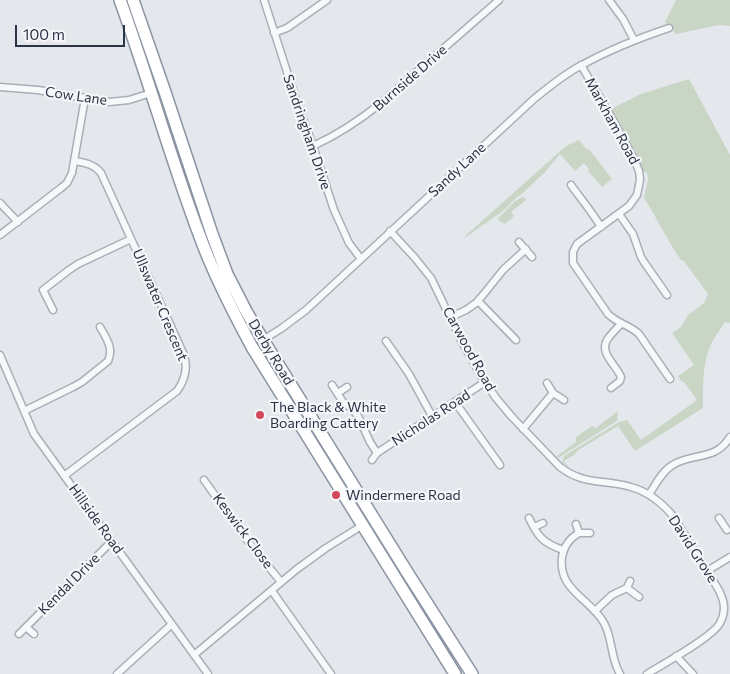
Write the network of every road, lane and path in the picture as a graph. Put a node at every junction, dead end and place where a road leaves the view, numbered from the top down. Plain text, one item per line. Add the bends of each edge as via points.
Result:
1 (120, 0) edge
2 (133, 0) edge
3 (264, 0) edge
4 (328, 0) edge
5 (499, 0) edge
6 (609, 0) edge
7 (668, 28) dead end
8 (274, 33) junction
9 (634, 40) junction
10 (581, 65) junction
11 (0, 87) edge
12 (151, 93) junction
13 (85, 98) junction
14 (313, 146) junction
15 (75, 161) junction
16 (571, 185) dead end
17 (0, 202) edge
18 (619, 214) junction
19 (18, 222) junction
20 (601, 227) junction
21 (390, 231) junction
22 (0, 235) edge
23 (131, 239) junction
24 (519, 242) dead end
25 (526, 249) junction
26 (532, 257) dead end
27 (361, 259) junction
28 (667, 295) dead end
29 (478, 301) junction
30 (52, 310) dead end
31 (450, 317) junction
32 (621, 324) junction
33 (100, 327) dead end
34 (263, 340) junction
35 (516, 340) dead end
36 (386, 341) dead end
37 (401, 347) dead end
38 (394, 352) junction
39 (0, 357) edge
40 (670, 379) dead end
41 (485, 382) junction
42 (547, 383) dead end
43 (332, 385) dead end
44 (347, 387) dead end
45 (611, 388) dead end
46 (553, 392) junction
47 (338, 393) junction
48 (564, 400) dead end
49 (455, 402) junction
50 (24, 411) junction
51 (432, 416) junction
52 (523, 429) junction
53 (730, 436) edge
54 (378, 453) junction
55 (372, 460) dead end
56 (554, 462) joint
57 (500, 465) dead end
58 (64, 476) junction
59 (204, 480) dead end
60 (649, 495) junction
61 (530, 518) dead end
62 (719, 518) dead end
63 (543, 523) dead end
64 (576, 524) dead end
65 (363, 525) junction
66 (534, 527) junction
67 (729, 530) edge
68 (579, 533) junction
69 (590, 533) dead end
70 (112, 542) junction
71 (563, 550) junction
72 (730, 557) edge
73 (707, 571) junction
74 (630, 581) dead end
75 (281, 582) junction
76 (628, 588) junction
77 (272, 590) junction
78 (639, 597) dead end
79 (595, 611) junction
80 (172, 624) junction
81 (26, 627) junction
82 (19, 634) dead end
83 (34, 634) dead end
84 (194, 655) junction
85 (676, 656) junction
86 (116, 674) edge
87 (208, 674) edge
88 (331, 674) edge
89 (455, 674) edge
90 (472, 674) edge
91 (620, 674) edge
92 (647, 674) edge
93 (693, 674) edge

1 - 12 highway, Derby Road
2 - 34 highway, Derby Road via 227,274
3 - 8 street, Sandringham Drive
4 - 8 street via 287,28
5 - 14 street, Burnside Drive via 374,109
6 - 9 street
7 - 9 street, Sandy Lane
8 - 14 street, Sandringham Drive
9 - 10 street, Sandy Lane
10 - 18 street, Markham Road via 639,170 636,195
10 - 21 street, Sandy Lane via 534,99
11 - 13 street, Cow Lane
12 - 13 street, Cow Lane via 116,102
12 - 65 highway, Derby Road via 199,234 231,308
13 - 15 street
14 - 27 street, Sandringham Drive via 334,210
15 - 19 street via 67,183
15 - 23 street, Ullswater Crescent via 98,168
16 - 20 street
17 - 19 street
18 - 20 street, Markham Road
18 - 28 street via 633,234 644,262
19 - 22 street
20 - 32 street, Markham Road via 577,244 573,263 608,314
21 - 27 street, Sandy Lane
21 - 31 street, Carwood Road via 428,274
23 - 30 street via 78,264 43,290
23 - 58 street, Ullswater Crescent via 184,355 184,381 171,396
24 - 25 street
25 - 26 street
25 - 29 street via 503,270
27 - 34 street, Sandy Lane via 306,310
29 - 31 street
29 - 35 street
31 - 41 street, Carwood Road
32 - 40 street, Markham Road via 639,334
32 - 45 street via 606,340 605,346 621,377
33 - 50 street via 111,350 108,361 73,387
34 - 90 highway, Derby Road
36 - 38 street
37 - 38 street
38 - 51 street
39 - 50 street, Hillside Road
41 - 49 street, Nicholas Road
41 - 52 street, Carwood Road
42 - 46 street
43 - 47 street, Nicholas Road
44 - 47 street
46 - 48 street
46 - 52 street
47 - 54 street, Nicholas Road via 358,416
49 - 51 street, Nicholas Road
49 - 57 street
50 - 58 street, Hillside Road via 34,434
51 - 54 street, Nicholas Road
52 - 56 street, Carwood Road
53 - 60 street via 717,450 670,466
54 - 55 street, Nicholas Road
56 - 60 street, David Grove via 574,476 630,486
58 - 70 street, Hillside Road
59 - 75 street, Keswick Close
60 - 73 street, David Grove via 673,516
61 - 66 street
62 - 67 street
63 - 66 street
64 - 68 street
65 - 75 street
65 - 89 highway, Derby Road
66 - 71 street via 544,541
68 - 69 street
68 - 71 street
70 - 80 street, Hillside Road
70 - 81 street, Kendal Drive
71 - 79 street via 565,581
72 - 73 street
73 - 85 street, David Grove via 722,595 725,605 723,616 714,631
74 - 76 street
75 - 77 street
76 - 78 street
76 - 79 street via 612,595
77 - 84 street
77 - 88 street
79 - 91 street via 607,630 612,658
80 - 84 street, Hillside Road
80 - 86 street
81 - 82 street, Kendal Drive
81 - 83 street, Kendal Drive
84 - 87 street, Hillside Road
85 - 92 street, David Grove
85 - 93 street

